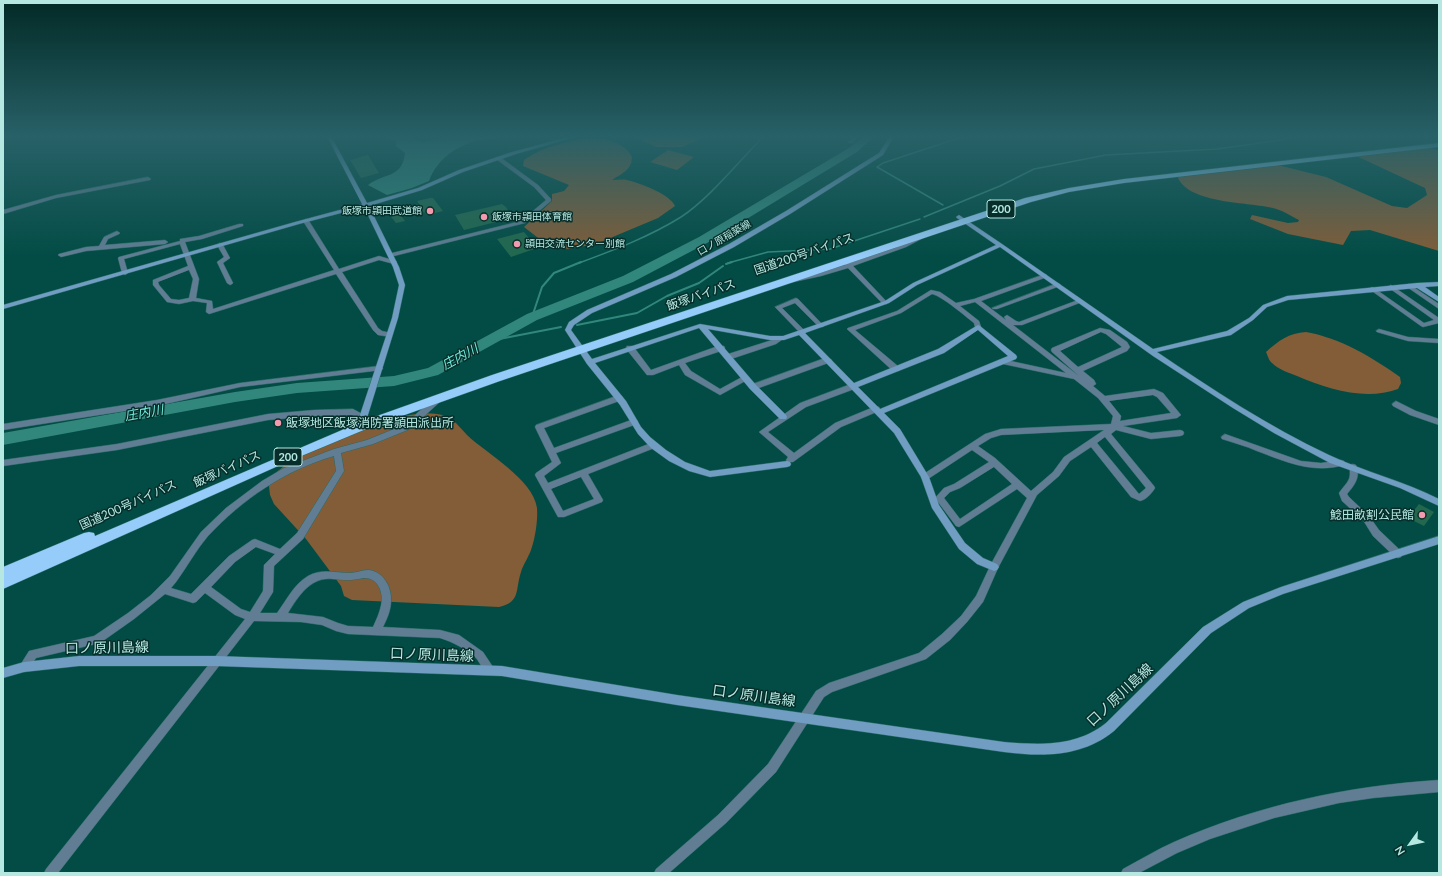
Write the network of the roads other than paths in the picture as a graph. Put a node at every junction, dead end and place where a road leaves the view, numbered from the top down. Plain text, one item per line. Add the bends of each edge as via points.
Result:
1 (352, 177) edge
2 (449, 177) edge
3 (524, 177) edge
4 (845, 177) edge
5 (1121, 177) edge
6 (1159, 177) edge
7 (148, 179) dead end
8 (365, 204) junction
9 (3, 212) edge
10 (962, 219) junction
11 (306, 221) junction
12 (241, 225) dead end
13 (117, 234) dead end
14 (182, 241) junction
15 (220, 245) junction
16 (1000, 245) junction
17 (101, 248) junction
18 (61, 255) dead end
19 (186, 255) junction
20 (392, 258) junction
21 (847, 264) junction
22 (191, 267) junction
23 (338, 271) junction
24 (125, 273) junction
25 (1045, 276) junction
26 (230, 283) dead end
27 (1439, 284) edge
28 (1058, 285) junction
29 (1417, 285) junction
30 (1409, 286) junction
31 (1391, 287) junction
32 (1372, 289) junction
33 (193, 299) junction
34 (979, 300) junction
35 (1439, 300) edge
36 (1080, 301) junction
37 (885, 303) junction
38 (955, 305) junction
39 (3, 307) edge
40 (1439, 307) edge
41 (995, 308) junction
42 (1439, 321) edge
43 (702, 326) junction
44 (821, 326) junction
45 (978, 327) junction
46 (1379, 331) dead end
47 (802, 332) junction
48 (389, 335) junction
49 (779, 339) junction
50 (1439, 341) edge
51 (580, 348) junction
52 (630, 348) junction
53 (721, 348) junction
54 (1153, 351) junction
55 (728, 358) junction
56 (828, 360) junction
57 (590, 362) junction
58 (680, 362) junction
59 (1006, 362) junction
60 (379, 369) junction
61 (896, 369) junction
62 (1077, 374) junction
63 (745, 378) junction
64 (854, 386) junction
65 (1087, 386) junction
66 (753, 387) junction
67 (439, 398) junction
68 (619, 398) junction
69 (1103, 399) junction
70 (1396, 404) dead end
71 (878, 410) junction
72 (783, 417) junction
73 (365, 421) junction
74 (634, 422) junction
75 (1439, 422) edge
76 (3, 426) edge
77 (1115, 426) junction
78 (1106, 433) junction
79 (1180, 433) dead end
80 (1226, 437) dead end
81 (1091, 442) junction
82 (654, 445) junction
83 (972, 446) junction
84 (337, 451) junction
85 (551, 452) junction
86 (793, 457) junction
87 (3, 463) edge
88 (995, 463) junction
89 (1341, 463) junction
90 (1353, 467) junction
91 (584, 473) junction
92 (925, 477) junction
93 (1018, 484) junction
94 (546, 487) junction
95 (1031, 497) junction
96 (1439, 503) edge
97 (959, 524) junction
98 (950, 528) junction
99 (1439, 540) edge
100 (282, 553) junction
101 (1398, 554) junction
102 (994, 567) junction
103 (3, 573) edge
104 (3, 583) edge
105 (206, 588) junction
106 (163, 589) junction
107 (252, 617) junction
108 (280, 617) junction
109 (376, 632) junction
110 (216, 661) junction
111 (24, 667) junction
112 (490, 670) junction
113 (3, 673) edge
114 (804, 717) junction
115 (1439, 786) edge
116 (50, 873) edge
117 (660, 873) edge
118 (1127, 873) edge

1 - 8 street
2 - 8 street via 420,189
3 - 20 street via 549,200 526,221 418,247
4 - 51 street, 口ノ原稲築線 via 724,251 577,320 568,330
5 - 10 highway, 国道200号バイパス / 200 via 1052,189
6 - 10 highway, 飯塚バイパス / 200 via 1097,184 1052,193
7 - 9 street via 72,192
8 - 11 street
8 - 20 street
10 - 16 street
10 - 21 highway, 飯塚バイパス / 200
10 - 51 highway, 国道200号バイパス / 200
11 - 15 street
11 - 23 street
12 - 14 street
13 - 17 street via 106,238
14 - 17 street
14 - 19 street
14 - 24 street via 121,258
15 - 19 street
15 - 26 street via 227,258 220,262
16 - 25 street
16 - 37 street via 915,284
17 - 18 street
19 - 22 street
19 - 24 street
20 - 23 street via 379,258
20 - 48 street via 402,285
21 - 37 street
21 - 51 highway, 飯塚バイパス / 200
22 - 33 street via 196,279
22 - 33 street via 155,281 169,301
23 - 33 street via 209,312 210,302
23 - 48 street via 375,329
24 - 39 street
25 - 28 street
25 - 34 street
27 - 29 street
28 - 36 street
28 - 41 street
29 - 30 street
29 - 35 street
30 - 31 street
30 - 40 street
31 - 32 street
31 - 42 street
32 - 42 street via 1423,325
32 - 54 street via 1287,298 1265,306 1230,333
34 - 38 street
34 - 41 street
34 - 62 street
36 - 41 street via 1020,324 1014,323
36 - 54 street
37 - 44 street
38 - 45 street via 977,322
38 - 61 street via 938,293 931,292 899,312 850,329
43 - 49 street
43 - 52 street
43 - 53 street
44 - 47 street
44 - 47 street via 796,300 778,307
45 - 59 street via 1012,354 1012,359
45 - 61 street via 941,351
46 - 50 street via 1408,340
47 - 49 street
47 - 56 street
48 - 60 street
49 - 55 street
51 - 57 street
51 - 67 highway, 飯塚バイパス / 200
51 - 73 highway, 国道200号バイパス / 200
52 - 57 street
52 - 58 street via 650,373
53 - 55 street
53 - 58 street
54 - 89 street via 1241,410 1309,449
55 - 63 street
56 - 64 street
56 - 66 street
57 - 68 street
58 - 63 street via 688,373 720,392
59 - 62 street
59 - 71 street
60 - 73 street
60 - 76 street via 240,385 157,403
61 - 64 street
62 - 65 street
62 - 65 street via 1124,349 1125,344 1108,332 1100,330 1056,350 1073,366 1085,376 1091,382 1092,384
63 - 66 street
64 - 71 street
64 - 72 street via 803,405
65 - 69 street
66 - 72 street
67 - 73 highway, 飯塚バイパス / 200
67 - 84 street via 407,427 370,442
68 - 74 street
68 - 85 street via 539,427
69 - 77 street via 1117,416
69 - 77 street via 1154,392 1160,395 1177,415
70 - 75 street
71 - 86 street via 838,425
71 - 92 street via 897,431
72 - 86 street via 763,432
73 - 87 street via 353,412 268,417 117,447
73 - 103 highway, 国道200号バイパス / 200 via 306,441
73 - 104 highway, 飯塚バイパス / 200
74 - 82 street
74 - 85 street
77 - 78 street
77 - 79 street via 1151,436
77 - 83 street via 1001,432 988,436
78 - 81 street
78 - 81 street via 1151,488 1140,498 1134,495
80 - 89 street via 1284,459 1311,466 1332,466
81 - 95 street via 1067,460
82 - 86 street via 686,467 710,474 787,464
82 - 91 street
83 - 88 street
83 - 92 street
84 - 100 street via 340,471 300,536
84 - 106 street via 287,470 237,502 204,535
85 - 94 street via 557,463 540,475
88 - 93 street
88 - 97 street via 947,490 939,498
89 - 90 street
90 - 96 street via 1404,485
90 - 101 street via 1355,474 1343,493 1345,499
91 - 94 street
91 - 94 street via 599,500 561,515
92 - 98 street via 935,506
93 - 95 street
93 - 97 street
95 - 102 street
97 - 98 street
98 - 102 street via 971,555
99 - 101 street, 口ノ原川島線
100 - 105 street via 255,543 232,559
100 - 107 street via 269,565 268,592
101 - 114 street, 口ノ原川島線 via 1284,590 1246,605 1207,630 1100,735 1074,746 1046,750 1018,749
102 - 114 street via 980,599 964,619 922,656 829,688 820,694
105 - 106 street via 193,600
105 - 107 street via 238,612
106 - 111 street via 148,603 96,640 33,654
107 - 108 street
107 - 110 street
108 - 109 street via 323,621 348,630
108 - 109 street via 303,586 317,576 326,574 356,577 369,574 378,578 387,599
109 - 112 street via 440,634 455,638 479,655
110 - 111 street, 口ノ原川島線 via 79,661
110 - 112 street, 口ノ原川島線
110 - 116 street
111 - 113 street, 口ノ原川島線
112 - 114 street, 口ノ原川島線
114 - 117 street via 772,768 722,819
115 - 118 street via 1355,794 1264,814 1179,846

